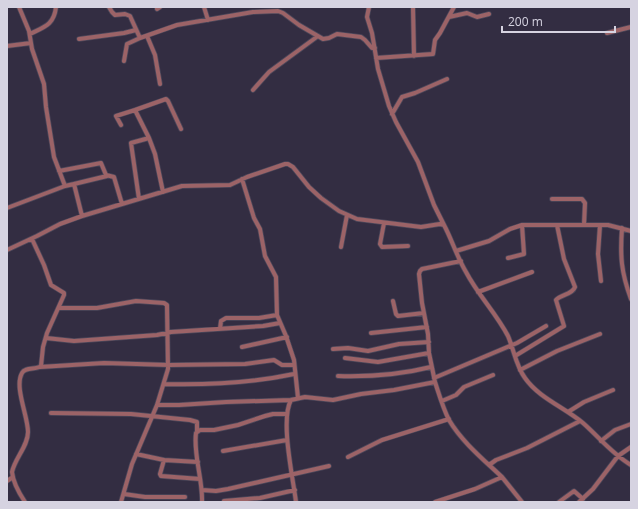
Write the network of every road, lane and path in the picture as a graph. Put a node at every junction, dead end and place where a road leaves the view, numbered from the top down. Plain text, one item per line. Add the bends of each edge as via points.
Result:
1 (19, 7) edge
2 (56, 7) edge
3 (109, 7) edge
4 (204, 7) edge
5 (263, 7) edge
6 (369, 7) edge
7 (413, 7) edge
8 (454, 7) edge
9 (265, 12) junction
10 (489, 14) dead end
11 (449, 17) junction
12 (208, 20) junction
13 (631, 27) edge
14 (136, 30) junction
15 (607, 33) dead end
16 (30, 34) junction
17 (146, 36) junction
18 (318, 36) junction
19 (140, 38) junction
20 (79, 39) dead end
21 (31, 43) junction
22 (7, 46) edge
23 (375, 48) junction
24 (414, 56) junction
25 (376, 58) junction
26 (124, 61) dead end
27 (447, 79) dead end
28 (160, 84) dead end
29 (253, 90) dead end
30 (136, 110) junction
31 (392, 114) junction
32 (120, 125) dead end
33 (181, 128) dead end
34 (149, 138) junction
35 (59, 171) junction
36 (107, 176) junction
37 (242, 180) junction
38 (74, 184) junction
39 (65, 186) junction
40 (162, 192) junction
41 (138, 199) junction
42 (552, 200) dead end
43 (122, 204) junction
44 (7, 208) edge
45 (347, 215) junction
46 (82, 216) junction
47 (384, 224) junction
48 (444, 225) junction
49 (522, 225) junction
50 (557, 225) junction
51 (584, 225) junction
52 (600, 225) junction
53 (622, 228) junction
54 (631, 231) edge
55 (32, 239) junction
56 (408, 246) dead end
57 (341, 247) dead end
58 (7, 250) edge
59 (456, 251) junction
60 (508, 258) dead end
61 (461, 261) junction
62 (532, 272) dead end
63 (601, 281) dead end
64 (478, 292) junction
65 (631, 299) edge
66 (394, 301) dead end
67 (59, 308) junction
68 (424, 313) junction
69 (277, 315) junction
70 (280, 323) junction
71 (546, 326) dead end
72 (427, 327) junction
73 (220, 329) junction
74 (168, 332) junction
75 (371, 333) dead end
76 (600, 334) dead end
77 (46, 338) junction
78 (287, 338) junction
79 (429, 342) junction
80 (512, 346) junction
81 (242, 347) dead end
82 (333, 349) dead end
83 (429, 353) junction
84 (515, 356) junction
85 (345, 358) dead end
86 (169, 365) junction
87 (293, 365) junction
88 (40, 368) junction
89 (431, 368) junction
90 (520, 370) junction
91 (294, 374) junction
92 (492, 375) dead end
93 (338, 376) dead end
94 (435, 380) junction
95 (164, 384) junction
96 (613, 390) dead end
97 (298, 398) junction
98 (291, 400) junction
99 (442, 401) junction
100 (157, 405) junction
101 (568, 412) junction
102 (51, 413) dead end
103 (287, 414) junction
104 (153, 415) junction
105 (449, 419) junction
106 (580, 421) junction
107 (631, 424) edge
108 (197, 432) junction
109 (287, 440) junction
110 (601, 441) junction
111 (631, 447) edge
112 (223, 451) dead end
113 (136, 454) junction
114 (618, 456) junction
115 (348, 457) dead end
116 (164, 460) junction
117 (198, 462) junction
118 (489, 465) junction
119 (631, 465) edge
120 (329, 466) dead end
121 (292, 474) junction
122 (12, 477) junction
123 (502, 477) junction
124 (200, 478) junction
125 (7, 481) edge
126 (202, 490) junction
127 (295, 490) junction
128 (124, 494) junction
129 (186, 498) dead end
130 (581, 500) edge
131 (224, 501) dead end
132 (25, 502) edge
133 (121, 502) edge
134 (202, 502) edge
135 (296, 502) edge
136 (435, 502) edge
137 (522, 502) edge
138 (559, 502) edge

1 - 16 street
2 - 16 street via 51,22
3 - 14 street via 115,15 130,16
4 - 12 street
5 - 9 street
6 - 23 street via 367,18
7 - 24 street
8 - 11 street
9 - 12 street
9 - 18 street via 283,12
10 - 11 street via 477,17 466,13
11 - 24 street via 435,40 433,54
12 - 17 street via 171,27
13 - 15 street
14 - 19 street
14 - 20 street
16 - 21 street
17 - 19 street
17 - 28 street via 155,55
18 - 23 street via 326,39 337,34 361,37
18 - 29 street via 269,72
19 - 26 street via 127,44
21 - 22 street
21 - 35 street via 44,84 54,157
23 - 25 street
24 - 25 street
25 - 31 street
27 - 31 street via 402,97
30 - 32 street via 116,116
30 - 33 street via 166,99
30 - 34 street
31 - 48 street via 418,162
34 - 40 street via 155,154
34 - 41 street via 131,143
35 - 36 street via 101,162
35 - 39 street
36 - 38 street
36 - 43 street via 114,177
37 - 40 street via 230,185 189,185
37 - 45 street via 288,164 321,198
37 - 69 street via 260,229 265,256 276,277
38 - 39 street
38 - 46 street
39 - 44 street
40 - 41 street
41 - 43 street
42 - 51 street via 582,199 585,203
43 - 46 street
45 - 47 street
45 - 57 street
46 - 55 street
47 - 48 street via 421,227
47 - 56 street via 380,244 382,247
48 - 59 street
49 - 50 street
49 - 59 street via 489,241
49 - 60 street via 524,254
50 - 51 street
50 - 84 street via 564,259 575,288 556,300 564,326
51 - 52 street
52 - 53 street
52 - 63 street via 598,254
53 - 54 street
53 - 65 street via 621,264
55 - 58 street
55 - 67 street via 51,286 64,293
59 - 61 street
61 - 64 street
61 - 68 street via 420,271
62 - 64 street
64 - 80 street via 502,325
66 - 68 street via 398,316
67 - 74 street via 97,308 136,301 164,303 167,306
67 - 77 street
68 - 72 street
69 - 70 street
69 - 73 street via 226,318 221,321
70 - 73 street
70 - 78 street
71 - 80 street
72 - 75 street
72 - 79 street
73 - 74 street
74 - 77 street via 74,341
74 - 86 street
76 - 90 street via 557,351
77 - 88 street
78 - 81 street
78 - 87 street via 294,360
79 - 82 street via 400,344 368,351
79 - 83 street
80 - 84 street
80 - 94 street
83 - 85 street via 378,362
83 - 89 street
84 - 90 street
86 - 87 street via 245,364 274,360 282,365
86 - 88 street via 104,363
86 - 95 street
87 - 91 street
88 - 122 street via 25,370 21,374 21,398 28,436 14,466
89 - 93 street via 378,376
89 - 94 street
90 - 101 street via 534,388
91 - 95 street via 275,379 187,385
91 - 97 street
92 - 99 street via 464,387 456,395
94 - 97 street via 338,400
94 - 99 street
95 - 100 street
96 - 101 street
97 - 98 street
98 - 100 street
98 - 103 street
99 - 105 street
100 - 104 street
101 - 106 street
102 - 104 street
103 - 108 street via 268,415 232,427
103 - 109 street
104 - 108 street via 195,420
104 - 113 street
105 - 115 street via 390,437
105 - 118 street
106 - 110 street
106 - 118 street
107 - 110 street via 615,430
108 - 117 street
109 - 112 street
109 - 121 street
110 - 114 street
111 - 114 street
113 - 116 street
113 - 128 street
114 - 119 street
114 - 130 street via 593,489
116 - 117 street
116 - 124 street via 161,476
117 - 124 street
118 - 123 street
120 - 121 street
121 - 126 street via 228,489
121 - 127 street
122 - 125 street
122 - 132 street
123 - 136 street
123 - 137 street
124 - 126 street
126 - 134 street
127 - 131 street via 260,498
127 - 135 street
128 - 129 street
128 - 133 street
130 - 138 street via 574,492

